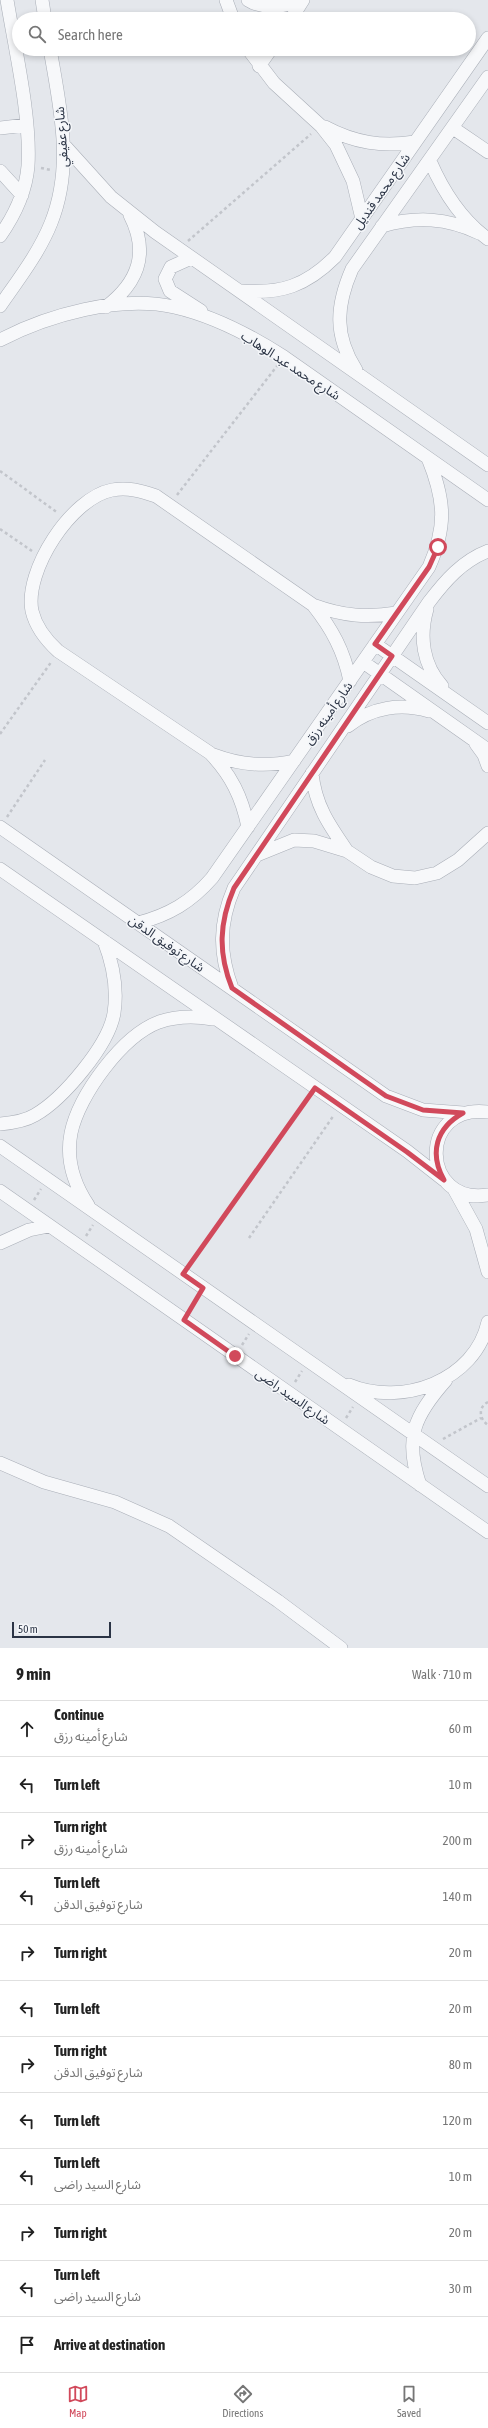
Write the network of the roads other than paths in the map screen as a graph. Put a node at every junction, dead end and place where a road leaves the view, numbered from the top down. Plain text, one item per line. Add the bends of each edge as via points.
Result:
1 (7, 0) edge
2 (42, 0) edge
3 (226, 0) edge
4 (248, 0) edge
5 (298, 0) edge
6 (303, 0) edge
7 (44, 12) edge
8 (230, 12) edge
9 (295, 12) edge
10 (12, 33) edge
11 (488, 38) edge
12 (476, 55) edge
13 (16, 56) edge
14 (51, 56) edge
15 (253, 56) edge
16 (266, 56) edge
17 (475, 56) edge
18 (259, 66) junction
19 (488, 77) edge
20 (26, 125) junction
21 (321, 126) junction
22 (0, 128) edge
23 (453, 128) junction
24 (415, 142) junction
25 (64, 145) junction
26 (488, 152) edge
27 (430, 161) junction
28 (0, 171) edge
29 (22, 195) junction
30 (129, 213) junction
31 (362, 219) junction
32 (382, 226) junction
33 (0, 236) edge
34 (484, 236) edge
35 (191, 258) junction
36 (239, 291) junction
37 (0, 306) edge
38 (106, 307) junction
39 (215, 320) junction
40 (0, 340) edge
41 (360, 375) junction
42 (428, 458) junction
43 (488, 465) edge
44 (488, 500) edge
45 (488, 551) edge
46 (429, 602) junction
47 (313, 605) junction
48 (397, 612) junction
49 (375, 644) junction
50 (392, 656) junction
51 (363, 662) junction
52 (380, 674) junction
53 (350, 681) junction
54 (451, 697) junction
55 (437, 714) junction
56 (488, 723) edge
57 (340, 732) junction
58 (472, 739) junction
59 (488, 750) edge
60 (210, 753) junction
61 (294, 761) junction
62 (488, 766) edge
63 (312, 773) junction
64 (488, 821) edge
65 (0, 827) edge
66 (248, 827) junction
67 (486, 835) edge
68 (347, 851) junction
69 (257, 855) junction
70 (0, 870) edge
71 (138, 923) junction
72 (104, 941) junction
73 (232, 988) junction
74 (216, 1019) junction
75 (484, 1109) edge
76 (463, 1113) junction
77 (0, 1124) edge
78 (0, 1146) edge
79 (444, 1180) junction
80 (454, 1189) junction
81 (0, 1191) edge
82 (488, 1195) edge
83 (95, 1213) junction
84 (49, 1226) junction
85 (0, 1243) edge
86 (488, 1272) edge
87 (488, 1322) edge
88 (450, 1376) junction
89 (334, 1379) junction
90 (413, 1434) junction
91 (0, 1463) edge
92 (420, 1485) junction
93 (488, 1486) edge
94 (485, 1528) edge
95 (341, 1648) edge

1 - 10 street
2 - 7 street
3 - 8 street
4 - 5 street via 265,6 279,6
6 - 9 street
11 - 12 street, شارع محمد قنديل
13 - 20 street
14 - 25 street, شارع عفيفي
15 - 18 street
16 - 18 street
17 - 24 street, شارع محمد قنديل
18 - 21 street
19 - 23 street, شارع محمد قنديل
20 - 22 street
20 - 29 street via 28,167
21 - 24 street via 360,142 379,145
21 - 31 street via 346,162 359,200
23 - 26 street
23 - 27 street, شارع محمد قنديل
24 - 31 street, شارع محمد قنديل
25 - 30 street via 94,181
25 - 37 street, شارع عفيفي via 64,172 51,224 23,273
27 - 32 street, شارع محمد قنديل
27 - 34 street via 455,207
28 - 29 street
29 - 33 street via 12,219
30 - 35 street
30 - 38 street via 137,229 140,247 138,264 132,281 121,296
31 - 36 street, شارع محمد قنديل via 335,257 320,272 302,283 282,290 261,293
32 - 34 street via 415,219 431,219 448,221
32 - 41 street, شارع محمد قنديل via 352,269 343,290 339,312 341,334 348,356
35 - 36 street
35 - 39 street via 166,272 166,286
36 - 41 street
38 - 39 street, شارع محمد عبد الوهاب via 147,304 173,307
38 - 40 street, شارع محمد عبد الوهاب via 46,319
39 - 42 street, شارع محمد عبد الوهاب via 256,339
41 - 43 street
42 - 44 street, شارع محمد عبد الوهاب
42 - 48 street, شارع أمينه رزق via 442,502 438,547 429,567
45 - 46 street, شارع أمينه رزق via 456,569
46 - 50 street, شارع أمينه رزق
46 - 54 street via 423,622 423,644 428,665
47 - 48 street via 355,617
47 - 53 street via 339,642
47 - 60 street via 156,496 142,491 111,490 96,496 84,504 68,521 43,558 33,579 32,611 46,640 58,651
48 - 49 street, شارع أمينه رزق
49 - 50 street
49 - 51 street, شارع أمينه رزق
50 - 52 street, شارع أمينه رزق
50 - 54 street
51 - 52 street
51 - 53 street, شارع أمينه رزق
52 - 55 street
52 - 57 street, شارع أمينه رزق
53 - 61 street, شارع أمينه رزق
54 - 56 street
55 - 57 street via 417,708 382,709 356,719
55 - 58 street
57 - 63 street, شارع أمينه رزق
58 - 59 street
58 - 62 street via 484,755
60 - 61 street via 243,764 277,765
60 - 66 street via 222,765 239,794
61 - 66 street, شارع أمينه رزق
63 - 68 street via 314,788 324,817
63 - 69 street, شارع أمينه رزق
64 - 67 street
65 - 71 street, شارع توفيق الدقن
66 - 71 street, شارع أمينه رزق via 197,895 180,908 160,918
67 - 68 street via 458,860 437,873 415,878 393,876
68 - 69 street via 314,842 294,840
69 - 73 street, شارع أمينه رزق via 234,888 226,907 222,928 224,969
70 - 72 street
71 - 73 street, شارع توفيق الدقن
72 - 74 street
72 - 77 street via 113,966 116,999 114,1014 100,1044 52,1103 35,1115 12,1123
73 - 76 street, شارع توفيق الدقن via 386,1096 423,1110
74 - 79 street
74 - 83 street via 197,1016 177,1017 141,1032 98,1078 78,1114 71,1133 69,1154 72,1174 80,1193
75 - 76 street
76 - 79 street via 451,1119 442,1129 437,1142 435,1155
78 - 83 street
79 - 80 street
80 - 82 street via 466,1195
80 - 86 street via 476,1229
81 - 84 street, شارع السيد راضى
83 - 89 street
84 - 85 street via 29,1230
84 - 92 street, شارع السيد راضى
87 - 88 street via 472,1354
88 - 89 street via 428,1386 405,1392 381,1393 357,1389
88 - 90 street via 424,1407 416,1421
89 - 90 street
90 - 92 street via 412,1452
90 - 93 street
91 - 95 street via 44,1482 116,1502 169,1526
92 - 94 street, شارع السيد راضى

